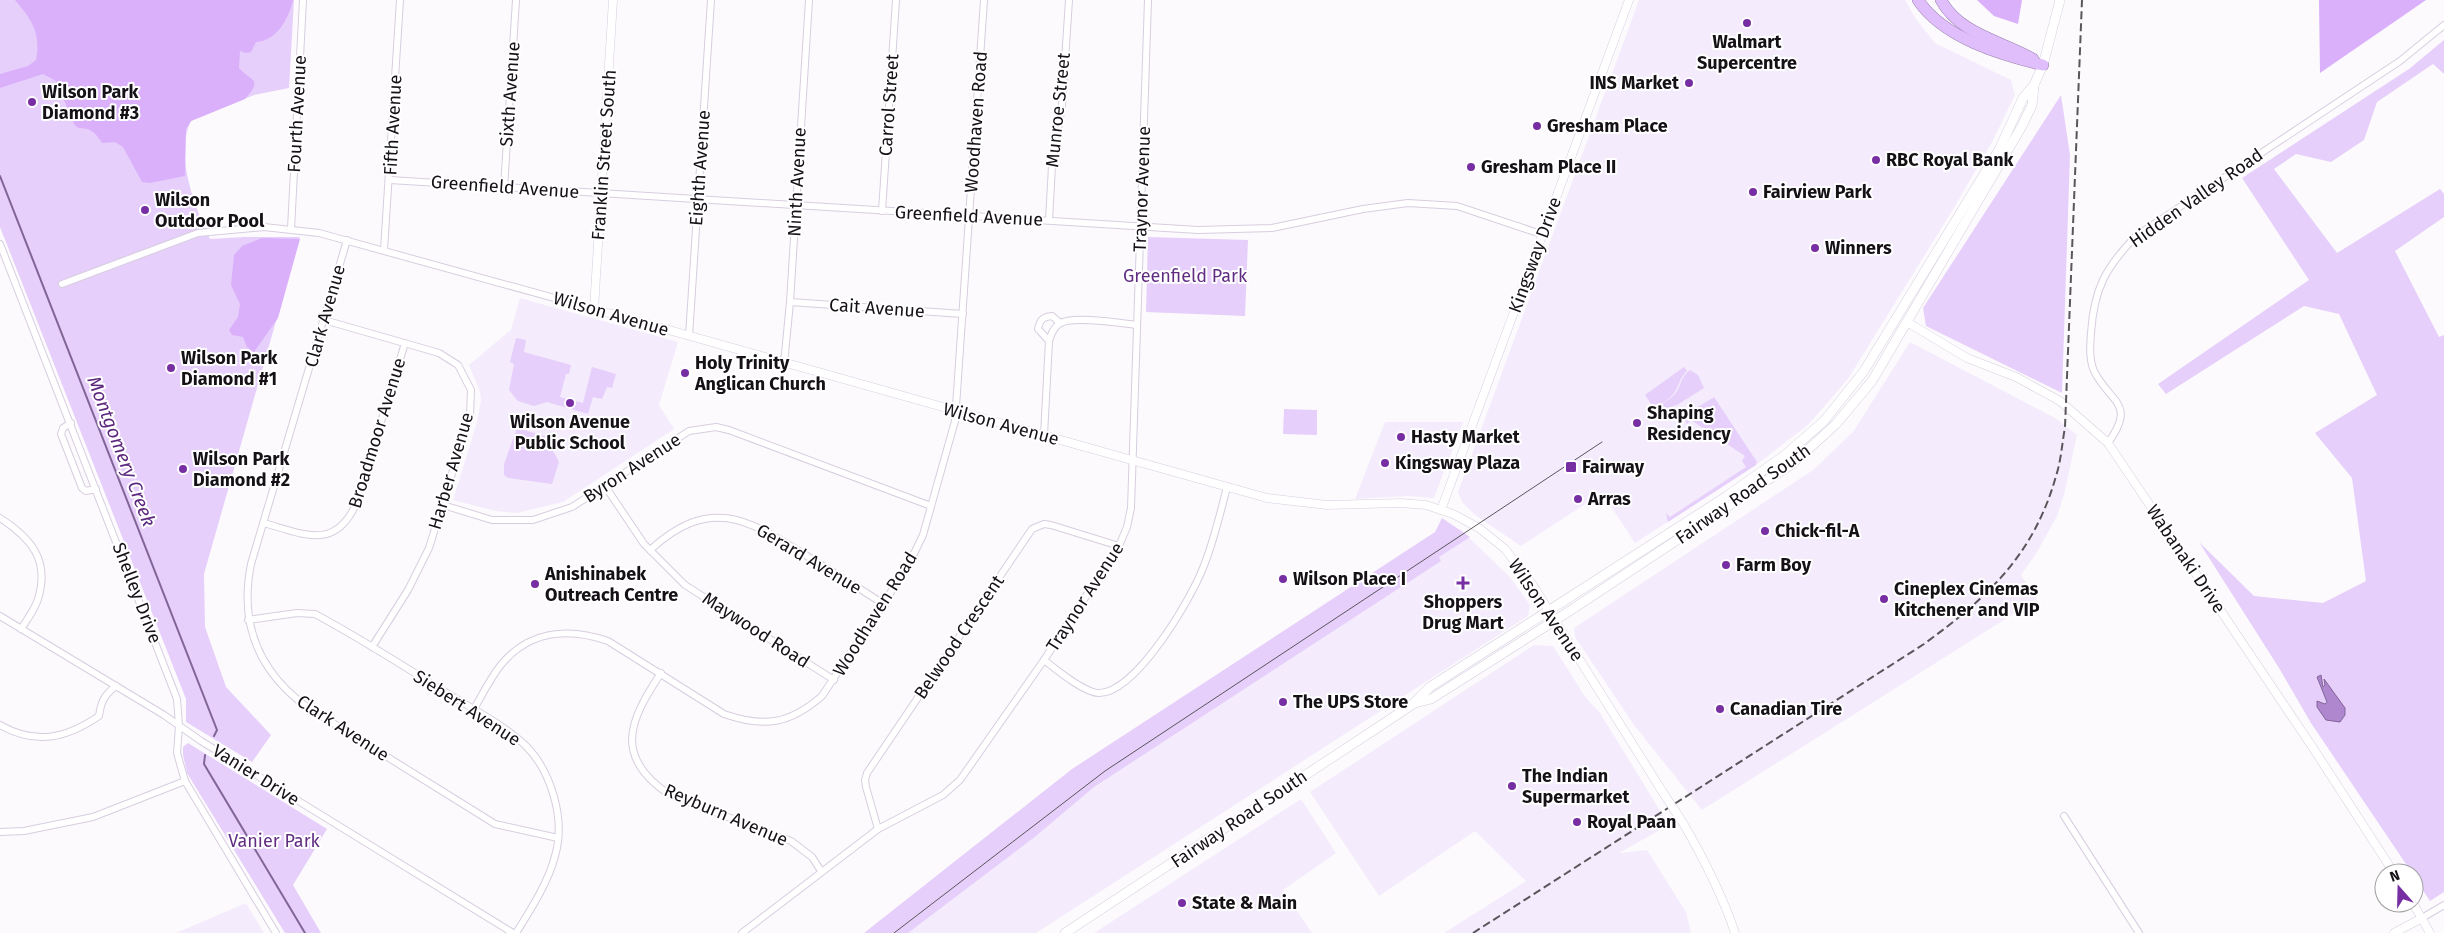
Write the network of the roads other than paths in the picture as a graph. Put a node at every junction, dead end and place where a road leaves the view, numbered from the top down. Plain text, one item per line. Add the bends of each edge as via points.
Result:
1 (303, 0) edge
2 (400, 0) edge
3 (516, 0) edge
4 (614, 0) edge
5 (711, 0) edge
6 (809, 0) edge
7 (896, 0) edge
8 (984, 0) edge
9 (1069, 0) edge
10 (1148, 0) edge
11 (1629, 0) edge
12 (1918, 0) edge
13 (1941, 0) edge
14 (2060, 0) edge
15 (2444, 24) edge
16 (2043, 65) junction
17 (2034, 85) junction
18 (390, 180) junction
19 (504, 188) junction
20 (601, 193) junction
21 (698, 199) junction
22 (795, 205) junction
23 (882, 210) junction
24 (970, 216) junction
25 (1049, 220) junction
26 (1141, 228) junction
27 (291, 229) junction
28 (1541, 234) junction
29 (347, 240) junction
30 (0, 244) edge
31 (384, 250) junction
32 (62, 284) dead end
33 (790, 302) junction
34 (594, 310) junction
35 (963, 314) junction
36 (324, 320) junction
37 (1907, 322) junction
38 (1060, 323) junction
39 (1137, 324) junction
40 (689, 336) junction
41 (1049, 341) junction
42 (405, 343) junction
43 (784, 364) junction
44 (956, 411) junction
45 (70, 423) junction
46 (1044, 435) junction
47 (2108, 443) junction
48 (1133, 461) junction
49 (605, 486) junction
50 (1227, 487) junction
51 (96, 489) junction
52 (443, 505) junction
53 (932, 506) junction
54 (1441, 510) junction
55 (0, 518) edge
56 (264, 523) junction
57 (1119, 546) junction
58 (650, 550) junction
59 (884, 605) junction
60 (1548, 611) junction
61 (0, 616) edge
62 (248, 620) junction
63 (1554, 621) junction
64 (21, 630) junction
65 (372, 647) junction
66 (1044, 660) junction
67 (661, 673) junction
68 (834, 680) junction
69 (116, 686) junction
70 (1413, 704) junction
71 (474, 709) junction
72 (0, 725) edge
73 (179, 726) junction
74 (185, 781) junction
75 (2064, 816) dead end
76 (878, 829) junction
77 (0, 832) edge
78 (558, 838) junction
79 (2388, 863) edge
80 (821, 871) junction
81 (2444, 905) edge
82 (2419, 913) edge
83 (2422, 918) junction
84 (276, 933) edge
85 (514, 933) edge
86 (742, 933) edge
87 (1065, 933) edge
88 (1735, 933) edge
89 (2139, 933) edge
90 (2394, 933) edge
91 (2430, 933) edge

1 - 27 street, Fourth Avenue
2 - 18 street, Fifth Avenue
3 - 19 street, Sixth Avenue
4 - 20 street, Franklin Street South
5 - 21 street, Eighth Avenue
6 - 22 street, Ninth Avenue
7 - 23 street, Carrol Street
8 - 24 street, Woodhaven Road
9 - 25 street, Munroe Street via 1062,105 1052,166
10 - 26 street, Traynor Avenue
11 - 28 street, Kingsway Drive
12 - 16 highway via 1943,27 2007,57
13 - 16 highway via 1946,10 1963,26 2013,47
14 - 16 main road, Fairway Road South
15 - 47 street, Hidden Valley Road via 2400,61 2136,236 2115,258 2099,287 2093,309 2090,354 2094,371 2118,401 2119,427
16 - 17 main road, Fairway Road South
17 - 37 main road, Fairway Road South via 2032,104 2022,126
17 - 60 main road, Fairway Road South via 2023,98 2000,148 1864,371 1824,421 1785,455
18 - 19 street, Greenfield Avenue
18 - 31 street, Fifth Avenue
19 - 20 street, Greenfield Avenue
20 - 21 street, Greenfield Avenue
20 - 34 street, Franklin Street South
21 - 22 street, Greenfield Avenue
21 - 40 street, Eighth Avenue
22 - 23 street, Greenfield Avenue
22 - 33 street, Ninth Avenue
23 - 24 street, Greenfield Avenue
24 - 25 street, Greenfield Avenue
24 - 35 street, Woodhaven Road
25 - 26 street, Greenfield Avenue
26 - 28 street, Greenfield Avenue via 1272,228 1408,203 1457,206
26 - 39 street, Traynor Avenue
27 - 29 street, Wilson Avenue
27 - 32 street, Wilson Avenue via 249,228 198,233
28 - 54 street, Kingsway Drive
29 - 31 street, Wilson Avenue
29 - 36 street, Clark Avenue
30 - 45 street, Shelley Drive
31 - 34 street, Wilson Avenue
33 - 35 street, Cait Avenue
33 - 43 street, Ninth Avenue
34 - 40 street, Wilson Avenue
35 - 44 street, Woodhaven Road
36 - 42 street, Harber Avenue
36 - 56 street, Clark Avenue
37 - 47 street, Wabanaki Drive via 1967,358 2016,377 2060,401
37 - 63 main road, Fairway Road South via 1862,394 1806,454
38 - 39 street via 1077,320
38 - 41 street
38 - 41 street via 1052,316 1040,321 1038,329
39 - 48 street, Traynor Avenue
40 - 43 street, Wilson Avenue
41 - 46 street
42 - 52 street, Harber Avenue via 439,353 458,365 471,390 470,415
42 - 56 street, Broadmoor Avenue via 350,519 330,534 318,536
43 - 44 street, Wilson Avenue
44 - 46 street, Wilson Avenue
44 - 53 street, Woodhaven Road
45 - 51 street, Shelley Drive
45 - 51 street via 61,434 82,488 86,491
46 - 48 street, Wilson Avenue
47 - 79 street, Wabanaki Drive
48 - 50 street, Wilson Avenue
48 - 57 street, Traynor Avenue via 1131,508
49 - 52 street, Byron Avenue via 572,507 533,520 492,520
49 - 53 street, Byron Avenue via 689,431 716,427
49 - 58 street, Maywood Road
50 - 54 street, Wilson Avenue via 1304,504 1426,505
50 - 66 street via 1218,526 1193,590 1139,669 1117,687 1098,693 1088,690
51 - 73 street, Shelley Drive via 177,699
52 - 65 street, Harber Avenue via 429,548 408,590
53 - 59 street, Woodhaven Road via 919,543
54 - 60 street, Wilson Avenue via 1475,526 1505,549
55 - 64 street via 33,545 40,560 42,580 38,600
56 - 62 street, Clark Avenue via 247,584
57 - 66 street, Traynor Avenue
57 - 76 street, Belwood Crescent via 1050,525 1032,529 867,773 866,787
58 - 59 street, Gerard Avenue via 669,534 698,521 713,518 742,520 781,540
58 - 68 street, Maywood Road via 685,585
59 - 68 street, Woodhaven Road
60 - 63 street, Wilson Avenue
60 - 70 main road, Fairway Road South via 1430,687
61 - 64 street, Vanier Drive
62 - 65 street, Siebert Avenue via 297,613 315,614
62 - 78 street, Clark Avenue via 261,659 292,696 307,707 496,824
63 - 70 main road, Fairway Road South via 1431,699
63 - 88 street, Wilson Avenue, bridge via 1708,864
64 - 69 street, Vanier Drive
65 - 71 street, Siebert Avenue
66 - 76 street, Traynor Avenue via 960,780 943,794
67 - 68 street, Woodhaven Road via 724,714 758,723 780,720 806,710
67 - 71 street, Woodhaven Road via 608,641 591,635 575,632 549,635 514,651 499,667
67 - 80 street, Reyburn Avenue via 642,701 633,726 633,749 643,772 653,784 670,794 791,841 808,853
69 - 72 street via 104,698 99,716 57,736 25,736
69 - 73 street, Vanier Drive
70 - 87 main road, Fairway Road South
71 - 78 street, Siebert Avenue via 524,744 539,764 553,796
73 - 74 street, Shelley Drive via 177,753
73 - 85 street, Vanier Drive
74 - 77 street via 93,817 24,831
74 - 84 street, Shelley Drive
75 - 89 street
76 - 80 street, Traynor Avenue
78 - 85 street, Siebert Avenue via 548,876
80 - 86 street, Traynor Avenue
81 - 83 street
82 - 83 street
83 - 90 street
83 - 91 street

